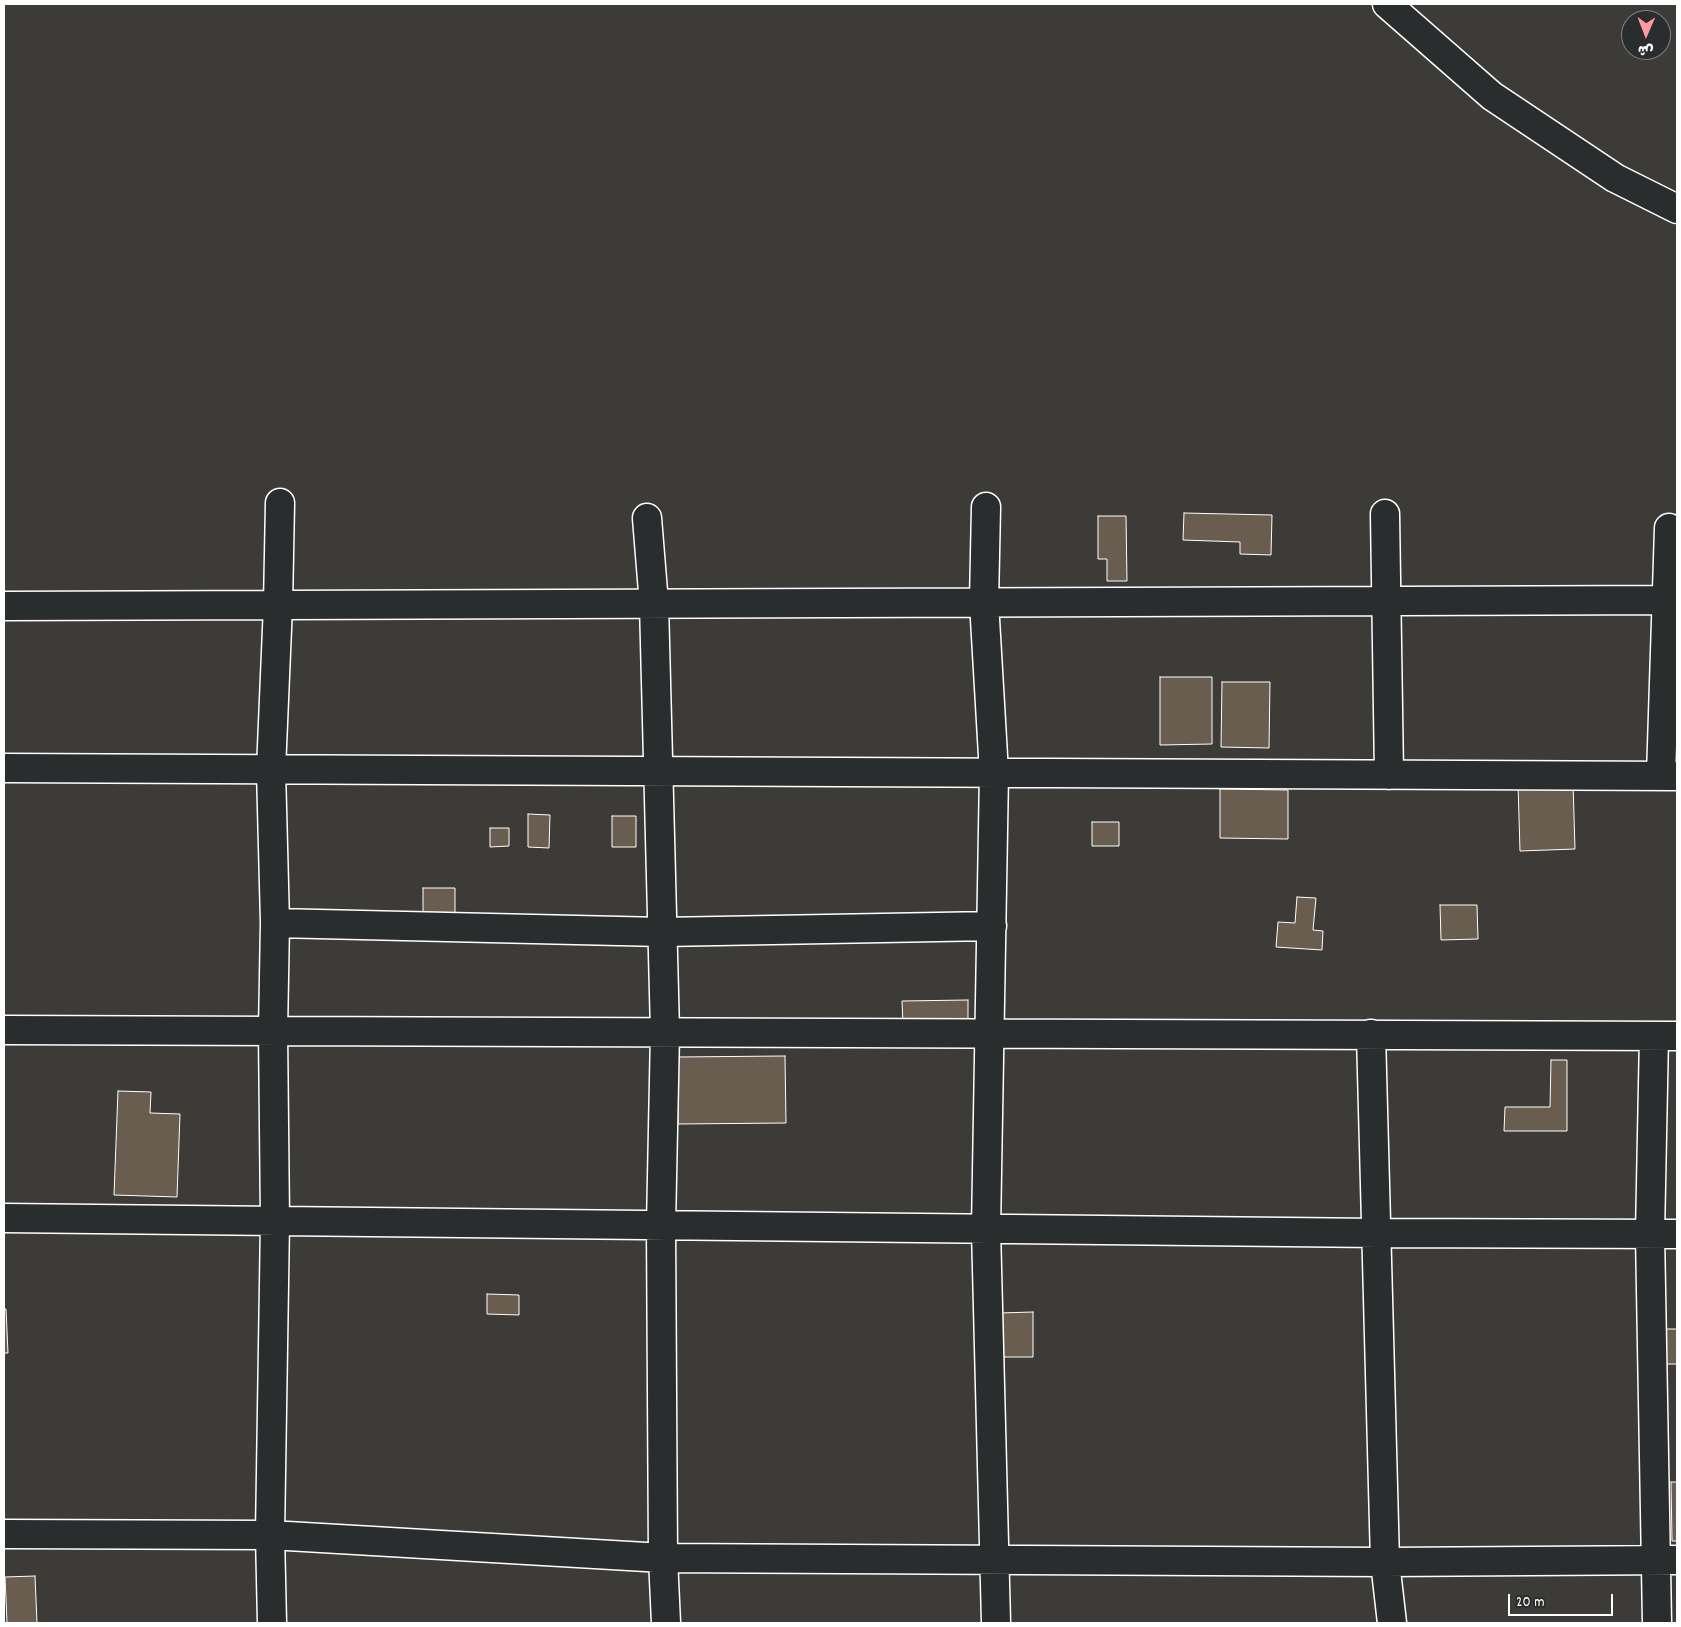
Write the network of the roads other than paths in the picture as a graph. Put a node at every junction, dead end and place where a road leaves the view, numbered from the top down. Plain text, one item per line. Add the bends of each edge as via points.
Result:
1 (1387, 4) edge
2 (1677, 209) edge
3 (280, 503) dead end
4 (986, 507) dead end
5 (1385, 514) dead end
6 (647, 518) dead end
7 (1670, 528) dead end
8 (1673, 600) edge
9 (1387, 601) junction
10 (984, 602) junction
11 (654, 604) junction
12 (278, 605) junction
13 (4, 606) edge
14 (4, 768) edge
15 (271, 770) junction
16 (659, 772) junction
17 (994, 773) junction
18 (1389, 775) junction
19 (1669, 776) edge
20 (275, 923) junction
21 (992, 926) junction
22 (662, 932) junction
23 (4, 1030) edge
24 (273, 1031) junction
25 (665, 1032) junction
26 (989, 1033) junction
27 (1371, 1034) junction
28 (1666, 1036) edge
29 (4, 1218) edge
30 (276, 1221) junction
31 (661, 1226) junction
32 (986, 1229) junction
33 (1377, 1233) junction
34 (1650, 1234) junction
35 (1677, 1234) edge
36 (4, 1534) edge
37 (270, 1535) junction
38 (663, 1558) junction
39 (994, 1559) junction
40 (1667, 1560) edge
41 (1385, 1562) junction
42 (272, 1623) edge
43 (666, 1623) edge
44 (996, 1623) edge
45 (1392, 1623) edge
46 (1657, 1623) edge

1 - 2 street via 1492,96 1615,178
3 - 12 street
4 - 10 street
5 - 9 street
6 - 11 street
7 - 8 street
8 - 9 street
8 - 19 street
9 - 10 street
9 - 18 street
10 - 11 street
10 - 17 street
11 - 12 street
11 - 16 street
12 - 13 street
12 - 15 street
14 - 15 street
15 - 16 street
15 - 20 street
16 - 17 street
16 - 22 street
17 - 18 street
17 - 21 street
18 - 19 street
20 - 22 street
20 - 24 street
21 - 22 street
21 - 26 street
22 - 25 street
23 - 24 street
24 - 25 street
24 - 30 street
25 - 26 street
25 - 31 street
26 - 27 street
26 - 32 street
27 - 28 street
27 - 33 street
28 - 34 street
29 - 30 street
30 - 31 street
30 - 37 street
31 - 32 street
31 - 38 street
32 - 33 street
32 - 39 street
33 - 34 street
33 - 41 street
34 - 35 street
34 - 40 street
36 - 37 street
37 - 38 street
37 - 42 street
38 - 39 street
38 - 43 street
39 - 41 street
39 - 44 street
40 - 41 street
40 - 46 street
41 - 45 street

